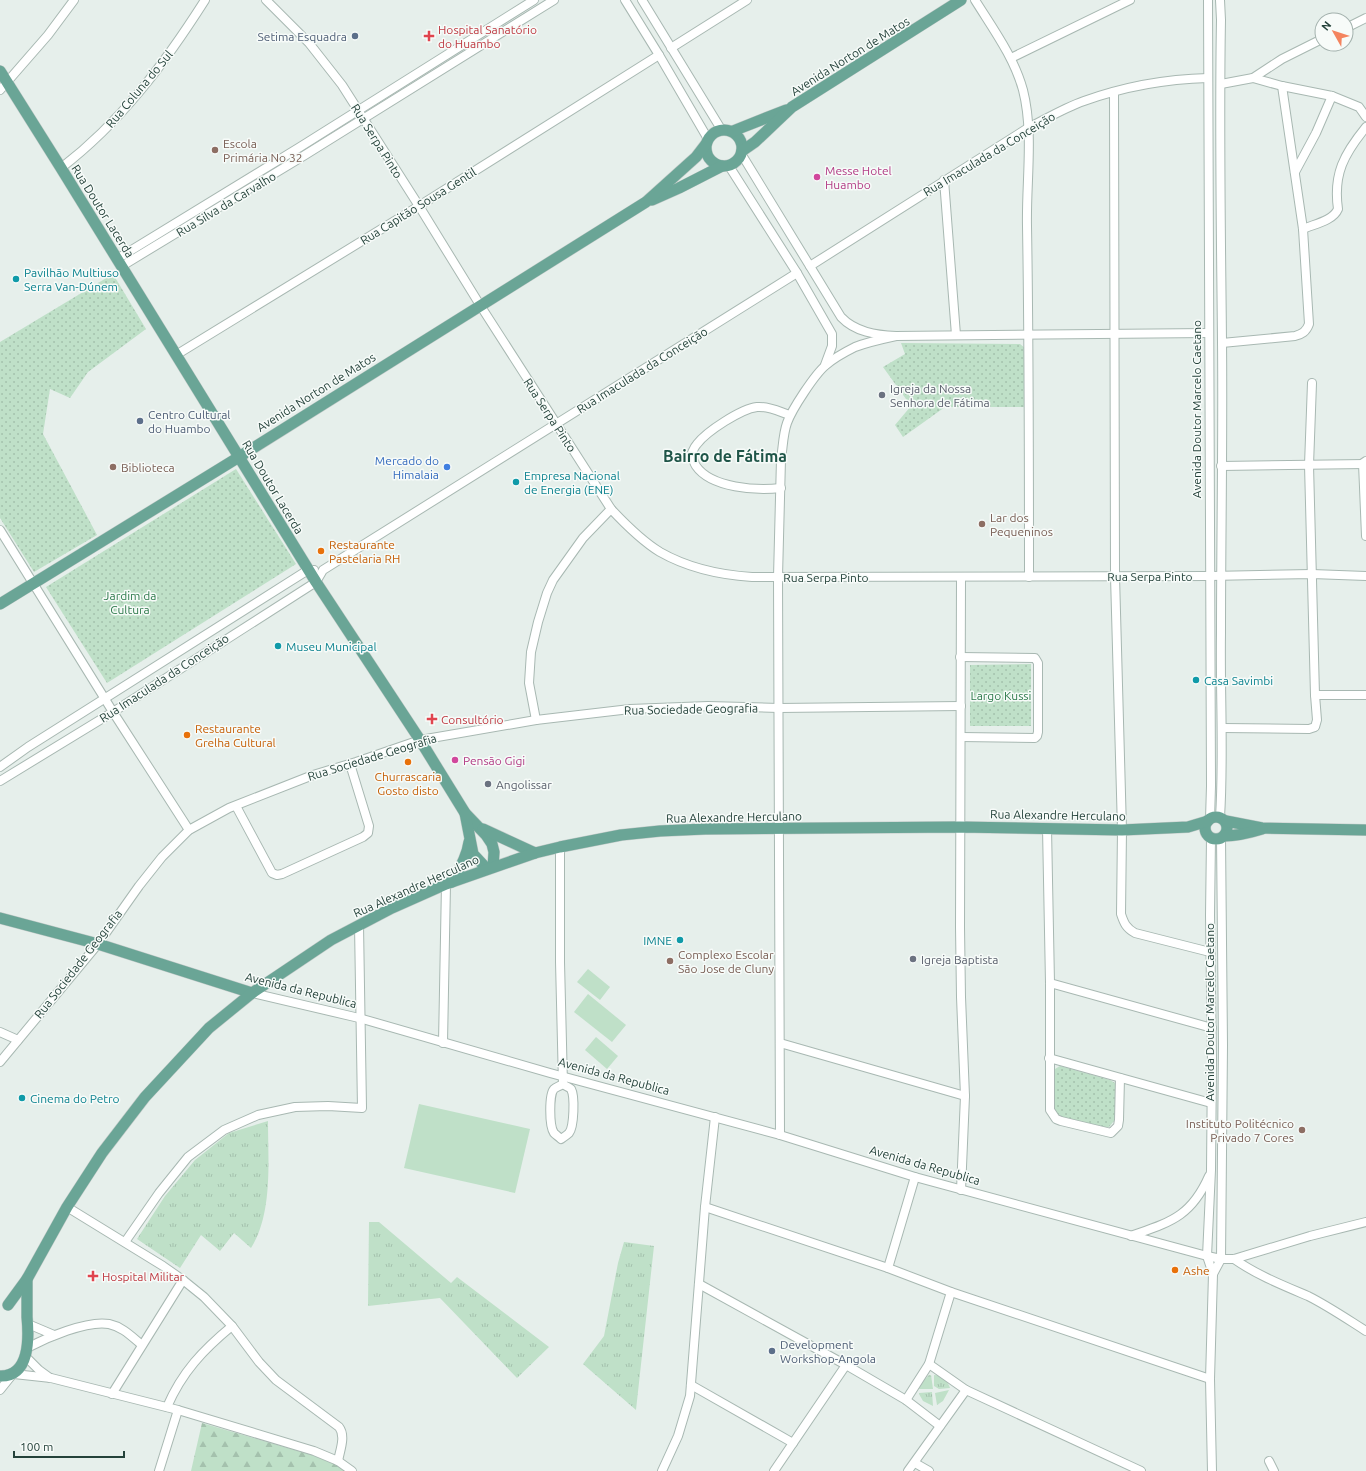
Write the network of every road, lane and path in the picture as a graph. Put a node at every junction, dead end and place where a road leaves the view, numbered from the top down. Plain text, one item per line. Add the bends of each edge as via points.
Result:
1 (74, 0) edge
2 (205, 0) edge
3 (266, 0) edge
4 (534, 0) edge
5 (554, 0) edge
6 (625, 0) edge
7 (642, 0) edge
8 (747, 0) edge
9 (961, 0) edge
10 (975, 0) edge
11 (1130, 0) edge
12 (1208, 0) edge
13 (1220, 0) edge
14 (1366, 18) edge
15 (1354, 24) edge
16 (468, 41) junction
17 (1314, 43) edge
18 (671, 48) junction
19 (474, 50) junction
20 (659, 55) junction
21 (1011, 58) junction
22 (0, 71) edge
23 (1208, 78) junction
24 (1253, 78) junction
25 (405, 81) junction
26 (1221, 84) junction
27 (1282, 86) junction
28 (4, 87) edge
29 (410, 90) junction
30 (1114, 92) junction
31 (1332, 96) junction
32 (1363, 107) edge
33 (792, 108) junction
34 (358, 110) junction
35 (1366, 118) edge
36 (363, 119) junction
37 (1366, 127) edge
38 (1028, 128) junction
39 (721, 129) junction
40 (733, 131) junction
41 (707, 141) junction
42 (300, 147) junction
43 (742, 153) junction
44 (305, 156) junction
45 (726, 166) junction
46 (61, 168) junction
47 (1296, 172) junction
48 (944, 180) junction
49 (239, 184) junction
50 (245, 193) junction
51 (646, 202) junction
52 (419, 206) junction
53 (180, 221) junction
54 (185, 229) junction
55 (1303, 229) junction
56 (119, 262) junction
57 (810, 266) junction
58 (797, 273) junction
59 (480, 305) junction
60 (1209, 333) junction
61 (1113, 334) junction
62 (956, 335) junction
63 (1029, 335) junction
64 (896, 336) junction
65 (1222, 343) junction
66 (176, 355) junction
67 (825, 365) junction
68 (1312, 383) dead end
69 (790, 415) junction
70 (556, 424) junction
71 (239, 456) junction
72 (1365, 463) edge
73 (1309, 465) junction
74 (1221, 466) junction
75 (781, 488) junction
76 (611, 510) junction
77 (0, 530) edge
78 (1366, 536) edge
79 (308, 570) junction
80 (323, 570) junction
81 (1312, 574) junction
82 (1029, 576) junction
83 (1114, 576) junction
84 (1210, 576) junction
85 (1222, 576) junction
86 (1366, 576) edge
87 (778, 577) junction
88 (960, 577) junction
89 (316, 582) junction
90 (33, 583) junction
91 (0, 604) edge
92 (236, 616) junction
93 (244, 628) junction
94 (960, 657) junction
95 (162, 662) junction
96 (171, 675) junction
97 (1315, 695) junction
98 (1366, 695) edge
99 (105, 699) junction
100 (961, 706) junction
101 (779, 708) junction
102 (113, 712) junction
103 (536, 720) junction
104 (1223, 728) junction
105 (961, 737) junction
106 (420, 740) junction
107 (28, 747) junction
108 (36, 758) junction
109 (350, 764) junction
110 (0, 768) edge
111 (0, 781) edge
112 (236, 806) junction
113 (465, 813) junction
114 (1216, 820) junction
115 (478, 827) junction
116 (1188, 827) junction
117 (960, 828) junction
118 (1047, 828) junction
119 (1262, 828) junction
120 (778, 829) junction
121 (189, 830) junction
122 (1122, 830) junction
123 (1366, 830) edge
124 (470, 835) junction
125 (1216, 837) junction
126 (560, 847) junction
127 (535, 853) junction
128 (490, 868) junction
129 (449, 883) junction
130 (0, 918) edge
131 (359, 925) junction
132 (98, 944) junction
133 (1210, 952) junction
134 (1050, 983) junction
135 (252, 993) junction
136 (359, 1018) junction
137 (1212, 1028) junction
138 (0, 1032) edge
139 (18, 1040) junction
140 (443, 1043) junction
141 (780, 1043) junction
142 (1049, 1058) junction
143 (0, 1062) edge
144 (563, 1076) junction
145 (1120, 1078) junction
146 (563, 1084) junction
147 (965, 1096) junction
148 (1211, 1103) junction
149 (715, 1117) junction
150 (780, 1135) junction
151 (1211, 1170) junction
152 (915, 1177) junction
153 (961, 1190) junction
154 (705, 1206) junction
155 (67, 1207) junction
156 (1366, 1222) edge
157 (1131, 1236) junction
158 (125, 1242) junction
159 (1207, 1256) junction
160 (1221, 1259) junction
161 (1234, 1259) junction
162 (888, 1268) junction
163 (1213, 1274) junction
164 (27, 1279) junction
165 (183, 1280) junction
166 (699, 1284) junction
167 (951, 1292) junction
168 (4, 1306) edge
169 (28, 1320) junction
170 (232, 1326) junction
171 (1366, 1331) edge
172 (54, 1334) junction
173 (142, 1346) junction
174 (26, 1352) junction
175 (928, 1364) junction
176 (846, 1365) junction
177 (13, 1374) junction
178 (0, 1376) edge
179 (51, 1378) junction
180 (1210, 1379) junction
181 (691, 1386) junction
182 (0, 1390) edge
183 (966, 1390) junction
184 (112, 1394) junction
185 (906, 1400) junction
186 (167, 1407) junction
187 (178, 1410) junction
188 (940, 1426) junction
189 (793, 1443) junction
190 (338, 1461) junction
191 (1269, 1461) dead end
192 (915, 1463) junction
193 (159, 1471) edge
194 (352, 1471) edge
195 (662, 1471) edge
196 (774, 1471) edge
197 (908, 1471) edge
198 (928, 1471) edge
199 (1141, 1471) edge
200 (1212, 1471) edge
201 (1274, 1471) edge

1 - 28 street
2 - 46 street, Rua Coluna do Sul via 167,58 131,102 98,136
3 - 34 street, Rua Serpa Pinto via 309,43
4 - 16 street, Rua Silva da Carvalho
5 - 19 street, Rua Silva da Carvalho
6 - 20 street
7 - 18 street
8 - 18 street
9 - 33 main road, Avenida Norton de Matos
10 - 21 street
11 - 21 street
12 - 23 street, Avenida Doutor Marcelo Caetano
13 - 26 street, Avenida Doutor Marcelo Caetano
14 - 15 street
16 - 19 street
16 - 25 street, Rua Silva da Carvalho
17 - 24 street via 1282,59
18 - 39 street
19 - 29 street, Rua Silva da Carvalho
20 - 41 street
20 - 52 street, Rua Capitão Sousa Gentil
21 - 38 street via 1022,89
22 - 28 main road, Rua Doutor Lacerda
23 - 30 street, Rua Imaculada da Conceição via 1185,79
23 - 60 street, Avenida Doutor Marcelo Caetano
24 - 26 street
24 - 27 street
25 - 29 street
25 - 34 street, Rua Silva da Carvalho
26 - 65 street, Avenida Doutor Marcelo Caetano
27 - 31 street
27 - 47 street
28 - 46 main road, Rua Doutor Lacerda
29 - 36 street, Rua Silva da Carvalho
30 - 38 street, Rua Imaculada da Conceição via 1083,101
30 - 61 street
31 - 32 street
31 - 47 street
32 - 35 street
33 - 40 main road, Avenida Norton de Matos
33 - 43 main road, Avenida Norton de Matos
34 - 36 street, Rua Serpa Pinto
34 - 42 street, Rua Silva da Carvalho
36 - 44 street, Rua Silva da Carvalho
36 - 52 street, Rua Serpa Pinto
37 - 55 street via 1343,160 1337,178 1337,212 1332,217
38 - 48 street, Rua Imaculada da Conceição
38 - 63 street
39 - 40 main road
39 - 41 main road
40 - 43 main road via 742,142
41 - 45 main road via 706,152 709,158 715,164
41 - 51 main road, Avenida Norton de Matos via 696,157
42 - 44 street
42 - 49 street, Rua Silva da Carvalho
43 - 45 main road via 736,162
43 - 57 street
44 - 50 street, Rua Silva da Carvalho
45 - 51 main road, Avenida Norton de Matos
45 - 58 street
46 - 56 main road, Rua Doutor Lacerda
47 - 55 street
48 - 57 street, Rua Imaculada da Conceição
48 - 62 street
49 - 50 street
49 - 53 street, Rua Silva da Carvalho
50 - 54 street, Rua Silva da Carvalho
51 - 59 main road, Avenida Norton de Matos
52 - 59 street, Rua Serpa Pinto
52 - 66 street, Rua Capitão Sousa Gentil
53 - 54 street
53 - 56 street, Rua Silva da Carvalho
54 - 56 street, Rua Silva da Carvalho
55 - 65 street via 1309,316 1307,330 1295,336
56 - 66 main road, Rua Doutor Lacerda
57 - 64 street via 847,323 865,332
58 - 67 street via 832,334 832,346
58 - 70 street, Rua Imaculada da Conceição
59 - 70 street, Rua Serpa Pinto
59 - 71 main road, Avenida Norton de Matos
60 - 61 street
60 - 84 street, Avenida Doutor Marcelo Caetano
61 - 63 street
61 - 83 street
62 - 63 street
62 - 64 street
63 - 82 street
64 - 67 street via 855,347
65 - 74 street, Avenida Doutor Marcelo Caetano
66 - 71 main road, Rua Doutor Lacerda
67 - 69 street
68 - 73 street
69 - 75 street via 783,442
69 - 75 street via 757,407 714,429 696,445 691,455 696,466 703,472 732,486 747,489
70 - 76 street, Rua Serpa Pinto
70 - 80 street, Rua Imaculada da Conceição
71 - 79 main road, Rua Doutor Lacerda
71 - 90 main road, Avenida Norton de Matos
72 - 73 street
72 - 78 street
73 - 74 street
73 - 81 street
74 - 85 street, Avenida Doutor Marcelo Caetano
75 - 87 street
76 - 87 street, Rua Serpa Pinto via 661,552 686,563 732,576
76 - 103 street via 583,538 547,592 531,652 529,683
77 - 90 street
79 - 80 street
79 - 89 main road, Rua Doutor Lacerda
79 - 92 street, Rua Imaculada da Conceição
80 - 89 street, Rua Imaculada da Conceição
81 - 85 street, Rua Serpa Pinto
81 - 86 street, Rua Serpa Pinto
81 - 97 street
82 - 83 street, Rua Serpa Pinto
82 - 88 street, Rua Serpa Pinto
83 - 84 street, Rua Serpa Pinto
83 - 122 street
84 - 85 street, Rua Serpa Pinto
84 - 114 street, Avenida Doutor Marcelo Caetano via 1211,786
85 - 104 street, Avenida Doutor Marcelo Caetano
87 - 88 street, Rua Serpa Pinto
87 - 101 street
88 - 94 street
89 - 93 street, Rua Imaculada da Conceição
89 - 106 main road, Rua Doutor Lacerda
90 - 91 main road, Avenida Norton de Matos
90 - 99 street
92 - 93 street
92 - 95 street, Rua Imaculada da Conceição
93 - 96 street, Rua Imaculada da Conceição
94 - 100 street
94 - 105 street via 1035,658 1038,663 1037,736
95 - 96 street
95 - 99 street, Rua Imaculada da Conceição
96 - 102 street, Rua Imaculada da Conceição
97 - 98 street
97 - 104 street via 1315,727
99 - 102 street
99 - 107 street, Rua Imaculada da Conceição
100 - 101 street, Rua Sociedade Geografia
100 - 105 street
101 - 103 street, Rua Sociedade Geografia via 652,708
101 - 120 street
102 - 108 street, Rua Imaculada da Conceição
102 - 121 street
103 - 106 street, Rua Sociedade Geografia
104 - 114 street, Avenida Doutor Marcelo Caetano
105 - 117 street
106 - 109 street, Rua Sociedade Geografia
106 - 113 main road, Rua Doutor Lacerda
107 - 108 street
107 - 110 street, Rua Imaculada da Conceição
108 - 111 street, Rua Imaculada da Conceição
109 - 112 street, Rua Sociedade Geografia via 313,775
109 - 112 street via 369,826 368,833 282,874 272,873
112 - 121 street, Rua Sociedade Geografia
113 - 115 main road, Rua Doutor Lacerda
113 - 124 main road, Rua Doutor Lacerda
114 - 116 main road, Rua Alexandre Herculano
114 - 119 main road
114 - 125 main road, Avenida Doutor Marcelo Caetano via 1205,829
114 - 125 main road, Avenida Doutor Marcelo Caetano via 1228,829
115 - 127 main road
115 - 128 main road, Rua Doutor Lacerda via 492,844 494,852
116 - 122 main road, Rua Alexandre Herculano
116 - 125 main road, Rua Alexandre Herculano
117 - 118 main road, Rua Alexandre Herculano
117 - 120 main road, Rua Alexandre Herculano
117 - 147 street via 961,997
118 - 122 main road, Rua Alexandre Herculano
118 - 134 street
119 - 123 main road
119 - 125 main road via 1237,836
120 - 126 main road, Rua Alexandre Herculano via 705,829 621,835
120 - 141 street
121 - 132 street, Rua Sociedade Geografia via 162,857
122 - 133 street via 1121,914 1124,924 1135,933
124 - 128 main road, Rua Doutor Lacerda via 473,854
124 - 129 main road via 467,854
125 - 133 street, Avenida Doutor Marcelo Caetano
125 - 160 street, Avenida Doutor Marcelo Caetano via 1223,1045
126 - 127 main road, Rua Alexandre Herculano
126 - 144 street
127 - 128 main road, Rua Alexandre Herculano
128 - 129 main road, Rua Alexandre Herculano
129 - 131 main road, Rua Alexandre Herculano
129 - 140 street
130 - 132 main road, Avenida da Republica
131 - 135 main road, Rua Alexandre Herculano via 331,940
131 - 136 street
132 - 135 main road, Avenida da Republica
132 - 139 street, Rua Sociedade Geografia
133 - 137 street, Avenida Doutor Marcelo Caetano
134 - 137 street
134 - 142 street
135 - 136 street, Avenida da Republica
135 - 155 main road, Rua Alexandre Herculano via 209,1028 145,1097 102,1154
136 - 140 street, Avenida da Republica
136 - 158 street via 362,1108 295,1107 258,1115 224,1130 188,1158 159,1193
137 - 148 street, Avenida Doutor Marcelo Caetano
138 - 139 street
139 - 143 street, Rua Sociedade Geografia
140 - 144 street, Avenida da Republica
141 - 147 street
141 - 150 street
142 - 145 street
142 - 145 street via 1050,1110 1056,1119 1062,1121 1111,1133 1118,1126 1119,1120
144 - 146 street
144 - 149 street, Avenida da Republica
145 - 148 street
146 - 146 street via 552,1092 550,1112 554,1133 561,1139 570,1132 573,1105 570,1089
147 - 153 street
148 - 151 street, Avenida Doutor Marcelo Caetano
149 - 150 street, Avenida da Republica
149 - 154 street
150 - 152 street, Avenida da Republica
151 - 157 street via 1196,1200 1180,1216
151 - 159 street, Avenida Doutor Marcelo Caetano
152 - 153 street, Avenida da Republica
152 - 162 street
153 - 157 street, Avenida da Republica
154 - 162 street
154 - 166 street
155 - 158 street
155 - 164 main road, Rua Alexandre Herculano
156 - 161 street, Avenida da Republica
157 - 159 street, Avenida da Republica
158 - 165 street
159 - 160 street, Avenida da Republica
159 - 163 street, Avenida Doutor Marcelo Caetano
160 - 161 street, Avenida da Republica
160 - 163 street, Avenida Doutor Marcelo Caetano
161 - 171 street via 1262,1277 1332,1309
162 - 167 street
163 - 180 street
164 - 168 main road
164 - 169 main road, Rua Alexandre Herculano
165 - 170 street
165 - 173 street
166 - 176 street
166 - 181 street
167 - 175 street
167 - 180 street
168 - 169 main road via 20,1307
169 - 172 street
169 - 174 main road, Rua Alexandre Herculano
170 - 186 street via 214,1340 189,1368 175,1388
170 - 190 street via 258,1362 276,1380 342,1431
172 - 173 street via 90,1325 108,1324 126,1331
172 - 174 street
173 - 184 street
174 - 177 main road, Rua Alexandre Herculano via 20,1368
174 - 179 street via 39,1370
175 - 183 street
175 - 185 street
176 - 185 street
176 - 189 street
177 - 178 main road
177 - 179 street
177 - 182 street, Rua Alexandre Herculano
179 - 184 street
180 - 200 street
181 - 189 street
181 - 195 street via 678,1436
183 - 188 street
183 - 199 street
184 - 186 street
185 - 188 street
186 - 187 street
187 - 190 street via 314,1451
187 - 193 street
188 - 192 street
189 - 196 street
190 - 194 street
191 - 201 street
192 - 197 street
192 - 198 street

